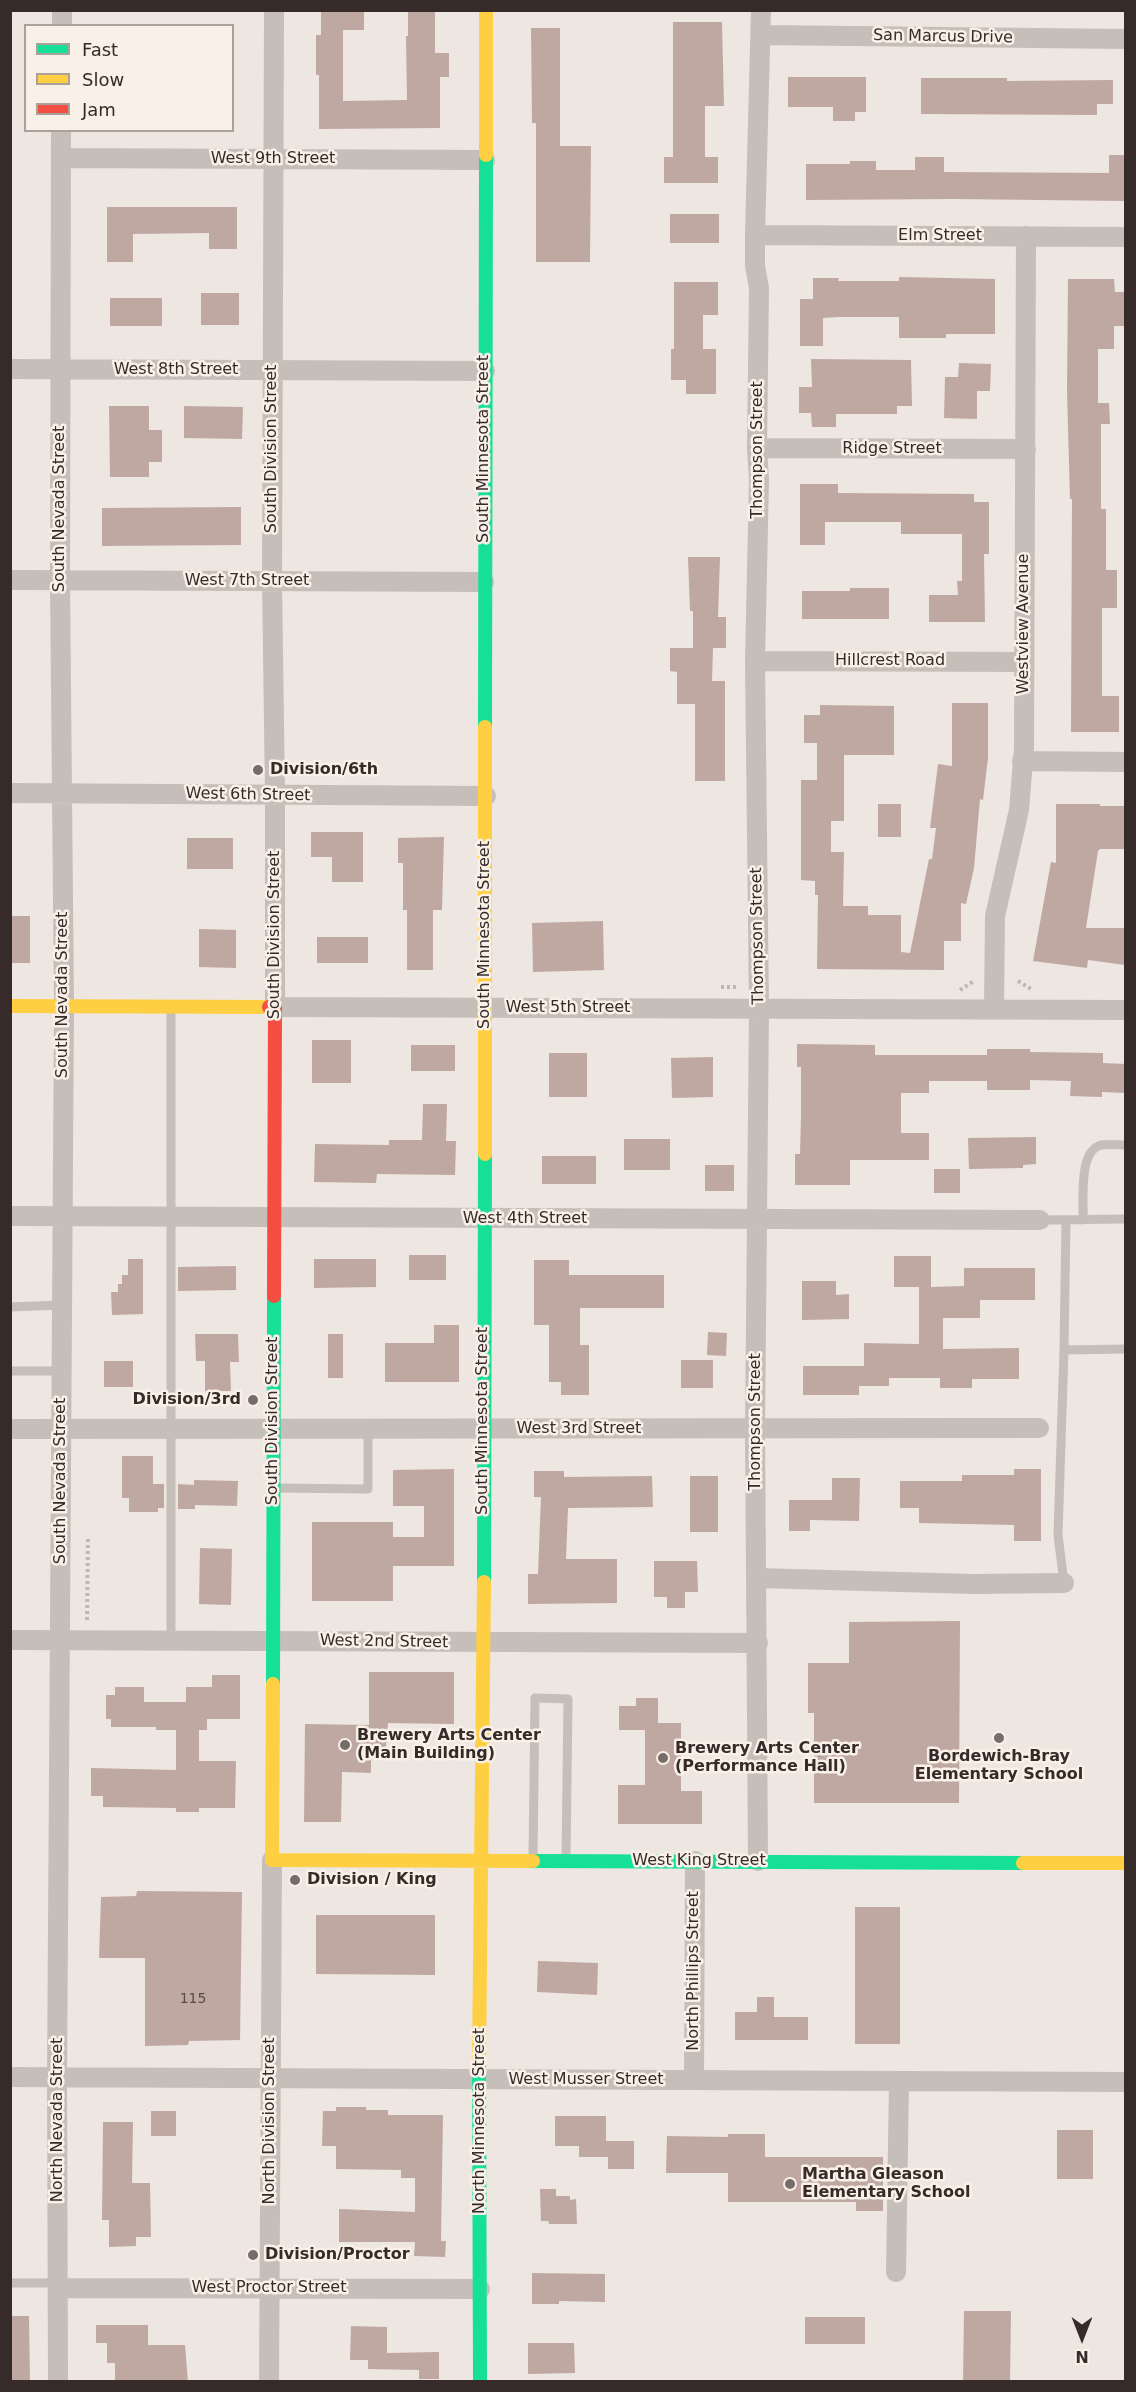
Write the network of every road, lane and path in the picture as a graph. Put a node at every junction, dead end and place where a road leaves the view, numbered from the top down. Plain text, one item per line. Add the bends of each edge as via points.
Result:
1 (274, 10) edge
2 (486, 10) edge
3 (761, 10) edge
4 (761, 35) junction
5 (1125, 39) edge
6 (61, 132) edge
7 (61, 158) junction
8 (273, 159) junction
9 (485, 160) junction
10 (755, 235) junction
11 (1026, 236) junction
12 (1125, 237) edge
13 (10, 369) edge
14 (60, 369) junction
15 (273, 370) junction
16 (484, 371) junction
17 (757, 448) junction
18 (1026, 449) junction
19 (10, 580) edge
20 (60, 581) junction
21 (272, 581) junction
22 (484, 582) junction
23 (755, 661) junction
24 (1024, 662) junction
25 (1022, 761) junction
26 (1125, 762) edge
27 (10, 793) edge
28 (63, 793) junction
29 (275, 795) junction
30 (486, 796) junction
31 (10, 1006) edge
32 (64, 1006) junction
33 (171, 1007) junction
34 (275, 1007) junction
35 (485, 1008) junction
36 (759, 1009) junction
37 (994, 1009) junction
38 (1125, 1010) edge
39 (1125, 1145) edge
40 (10, 1216) edge
41 (62, 1216) junction
42 (170, 1216) junction
43 (274, 1217) junction
44 (484, 1219) junction
45 (757, 1219) junction
46 (1125, 1219) edge
47 (1040, 1220) joint
48 (1066, 1220) junction
49 (1083, 1220) junction
50 (62, 1305) junction
51 (10, 1307) edge
52 (1064, 1350) junction
53 (1125, 1350) edge
54 (10, 1371) edge
55 (62, 1371) junction
56 (755, 1428) junction
57 (1039, 1428) dead end
58 (368, 1429) junction
59 (483, 1429) junction
60 (10, 1430) edge
61 (62, 1430) junction
62 (170, 1430) junction
63 (272, 1430) junction
64 (272, 1488) junction
65 (88, 1539) dead end
66 (757, 1578) junction
67 (1064, 1583) joint
68 (98, 1621) dead end
69 (10, 1640) edge
70 (60, 1640) junction
71 (171, 1640) junction
72 (272, 1641) junction
73 (484, 1643) junction
74 (758, 1643) junction
75 (60, 1859) joint
76 (272, 1860) junction
77 (482, 1860) junction
78 (532, 1860) junction
79 (566, 1861) junction
80 (695, 1861) junction
81 (758, 1861) junction
82 (1125, 1863) edge
83 (10, 2077) edge
84 (57, 2078) junction
85 (270, 2079) junction
86 (479, 2079) junction
87 (694, 2080) junction
88 (899, 2081) junction
89 (1125, 2082) edge
90 (896, 2272) dead end
91 (10, 2283) edge
92 (58, 2285) junction
93 (270, 2288) junction
94 (480, 2289) junction
95 (58, 2382) edge
96 (269, 2382) edge
97 (480, 2382) edge

1 - 8 street, South Division Street
2 - 9 street, South Minnesota Street
3 - 4 street, Thompson Street
4 - 5 street, San Marcus Drive
4 - 10 street, Thompson Street
6 - 7 street, South Nevada Street
7 - 8 street, West 9th Street
7 - 14 street, South Nevada Street
8 - 9 street, West 9th Street
8 - 15 street, South Division Street
9 - 16 street, South Minnesota Street
10 - 11 street, Elm Street
10 - 17 street, Thompson Street via 759,288
11 - 12 street, Elm Street
11 - 18 street, Westview Avenue
13 - 14 street, West 8th Street
14 - 15 street, West 8th Street
14 - 20 street, South Nevada Street
15 - 16 street, West 8th Street
15 - 21 street, South Division Street
16 - 22 street, South Minnesota Street
17 - 18 street, Ridge Street
17 - 23 street, Thompson Street
18 - 24 street, Westview Avenue
19 - 20 street, West 7th Street
20 - 21 street, West 7th Street
20 - 28 street, South Nevada Street
21 - 22 street, West 7th Street
21 - 29 street, South Division Street
22 - 30 street, South Minnesota Street
23 - 24 street, Hillcrest Road
23 - 36 street, Thompson Street
24 - 25 street, Westview Avenue
25 - 26 street
25 - 37 street, Westview Avenue via 1018,810 995,916
27 - 28 street, West 6th Street
28 - 29 street, West 6th Street
28 - 32 street, South Nevada Street
29 - 30 street, West 6th Street
29 - 34 street, South Division Street
30 - 35 street, South Minnesota Street
31 - 32 street, West 5th Street
32 - 33 street, West 5th Street
32 - 41 street, South Nevada Street
33 - 34 street, West 5th Street
33 - 42 lane
34 - 35 street, West 5th Street
34 - 43 street, South Division Street
35 - 36 street, West 5th Street
35 - 44 street, South Minnesota Street
36 - 37 street, West 5th Street
36 - 45 street, Thompson Street
37 - 38 street, West 5th Street
39 - 49 lane via 1100,1145 1089,1153
40 - 41 street, West 4th Street
41 - 42 street, West 4th Street
41 - 50 street, South Nevada Street
42 - 43 street, West 4th Street
42 - 62 lane
43 - 44 street, West 4th Street
43 - 63 street, South Division Street
44 - 45 street, West 4th Street
44 - 59 street, South Minnesota Street
45 - 47 street, West 4th Street
45 - 56 street, Thompson Street
46 - 49 lane
47 - 48 lane
48 - 49 lane
48 - 52 lane
50 - 51 lane
50 - 55 street, South Nevada Street
52 - 53 lane
52 - 67 lane via 1058,1535
54 - 55 lane
55 - 61 street, South Nevada Street
56 - 57 street, West 3rd Street
56 - 59 street, West 3rd Street
56 - 66 street, Thompson Street
58 - 59 street, West 3rd Street
58 - 63 street, West 3rd Street
58 - 64 lane via 368,1490
59 - 73 street, South Minnesota Street
60 - 61 street, West 3rd Street
61 - 62 street, West 3rd Street
61 - 70 street, South Nevada Street
62 - 63 street, West 3rd Street
62 - 71 lane
63 - 64 street, South Division Street
64 - 72 street, South Division Street
65 - 68 path via 87,1621
66 - 67 street
66 - 74 street, Thompson Street
69 - 70 street, West 2nd Street
70 - 71 street, West 2nd Street
70 - 75 street, South Nevada Street
71 - 72 street, West 2nd Street
72 - 73 street, West 2nd Street
72 - 76 street, South Division Street
73 - 74 street, West 2nd Street
73 - 77 street, South Minnesota Street
74 - 81 street, Thompson Street
75 - 84 street, North Nevada Street
76 - 77 street, West King Street
76 - 85 street, North Division Street
77 - 78 street, West King Street
77 - 86 street, North Minnesota Street
78 - 79 street, West King Street
78 - 79 lane via 535,1698 568,1698
79 - 80 street, West King Street
80 - 81 street, West King Street
80 - 87 street, North Phillips Street
81 - 82 street, West King Street
83 - 84 street, West Musser Street
84 - 85 street, West Musser Street
84 - 92 street, North Nevada Street
85 - 86 street, West Musser Street
85 - 93 street, North Division Street
86 - 87 street, West Musser Street
86 - 94 street, North Minnesota Street
87 - 88 street, West Musser Street
88 - 89 street, West Musser Street
88 - 90 street
91 - 92 lane, West Proctor Street
92 - 93 street, West Proctor Street
92 - 95 street, North Nevada Street
93 - 94 street, West Proctor Street
93 - 96 street, North Division Street
94 - 97 street, North Minnesota Street

